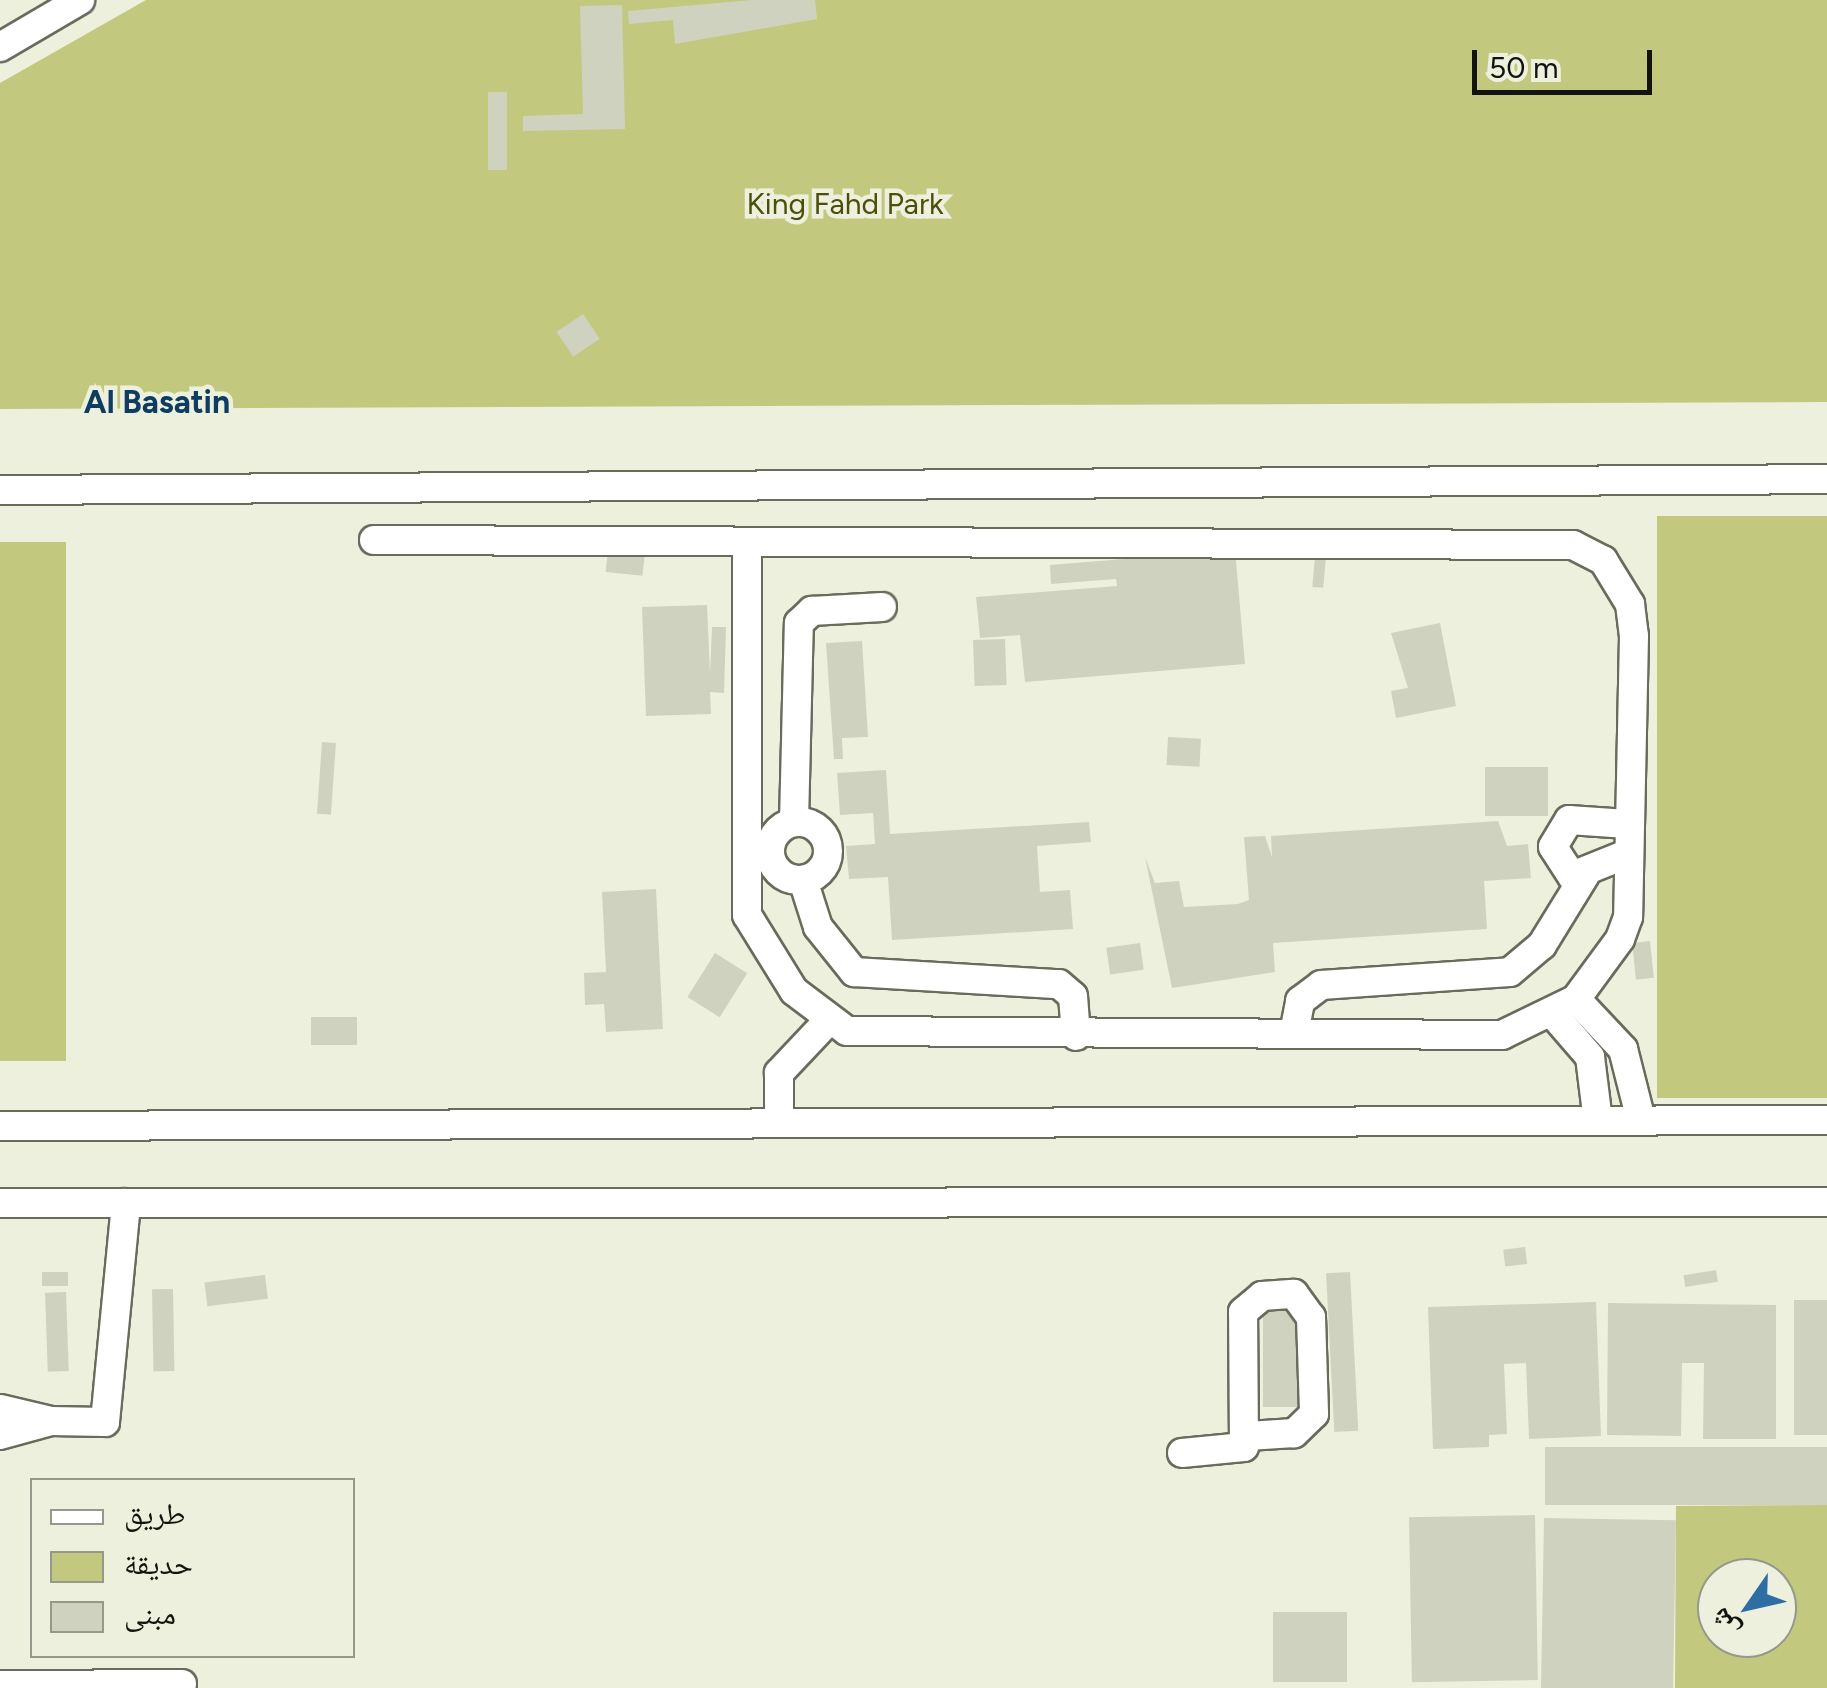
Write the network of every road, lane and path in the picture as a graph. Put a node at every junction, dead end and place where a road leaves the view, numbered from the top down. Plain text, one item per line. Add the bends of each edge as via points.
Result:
1 (80, 0) edge
2 (0, 47) edge
3 (1827, 479) edge
4 (0, 490) edge
5 (374, 540) dead end
6 (747, 546) junction
7 (882, 607) dead end
8 (1627, 824) junction
9 (1627, 854) junction
10 (1586, 875) junction
11 (1565, 1007) junction
12 (827, 1022) junction
13 (1294, 1034) junction
14 (1076, 1036) junction
15 (1641, 1120) junction
16 (1827, 1120) edge
17 (1598, 1121) junction
18 (779, 1123) junction
19 (0, 1126) edge
20 (126, 1202) junction
21 (1827, 1202) edge
22 (0, 1203) edge
23 (0, 1409) edge
24 (51, 1422) junction
25 (0, 1435) edge
26 (1248, 1436) junction
27 (1182, 1452) dead end
28 (182, 1684) dead end
29 (0, 1685) edge

1 - 2 street
3 - 4 street
5 - 6 street
6 - 8 street via 1062,538 1573,546 1602,560 1630,604
6 - 12 street via 747,915 768,958
7 - 14 street via 812,611 799,623 794,822 826,840 824,866 803,880 818,927 854,972 1060,984 1073,996
8 - 9 street
8 - 10 street via 1581,817 1560,827 1557,859 1572,876
9 - 10 street
9 - 11 street via 1628,916
10 - 13 street via 1542,945 1510,972 1320,985 1300,1002
11 - 13 street via 1527,1030 1473,1038
11 - 15 street via 1623,1048
11 - 17 street via 1590,1058
12 - 14 street via 872,1036
12 - 18 street via 779,1073
13 - 14 street
15 - 16 street
15 - 17 street
17 - 18 street
18 - 19 street
20 - 21 street
20 - 22 street
20 - 24 street via 105,1422
23 - 24 street
24 - 25 street
26 - 26 street via 1243,1312 1262,1296 1294,1294 1311,1317 1314,1414 1294,1434
26 - 27 street via 1232,1453
28 - 29 street

